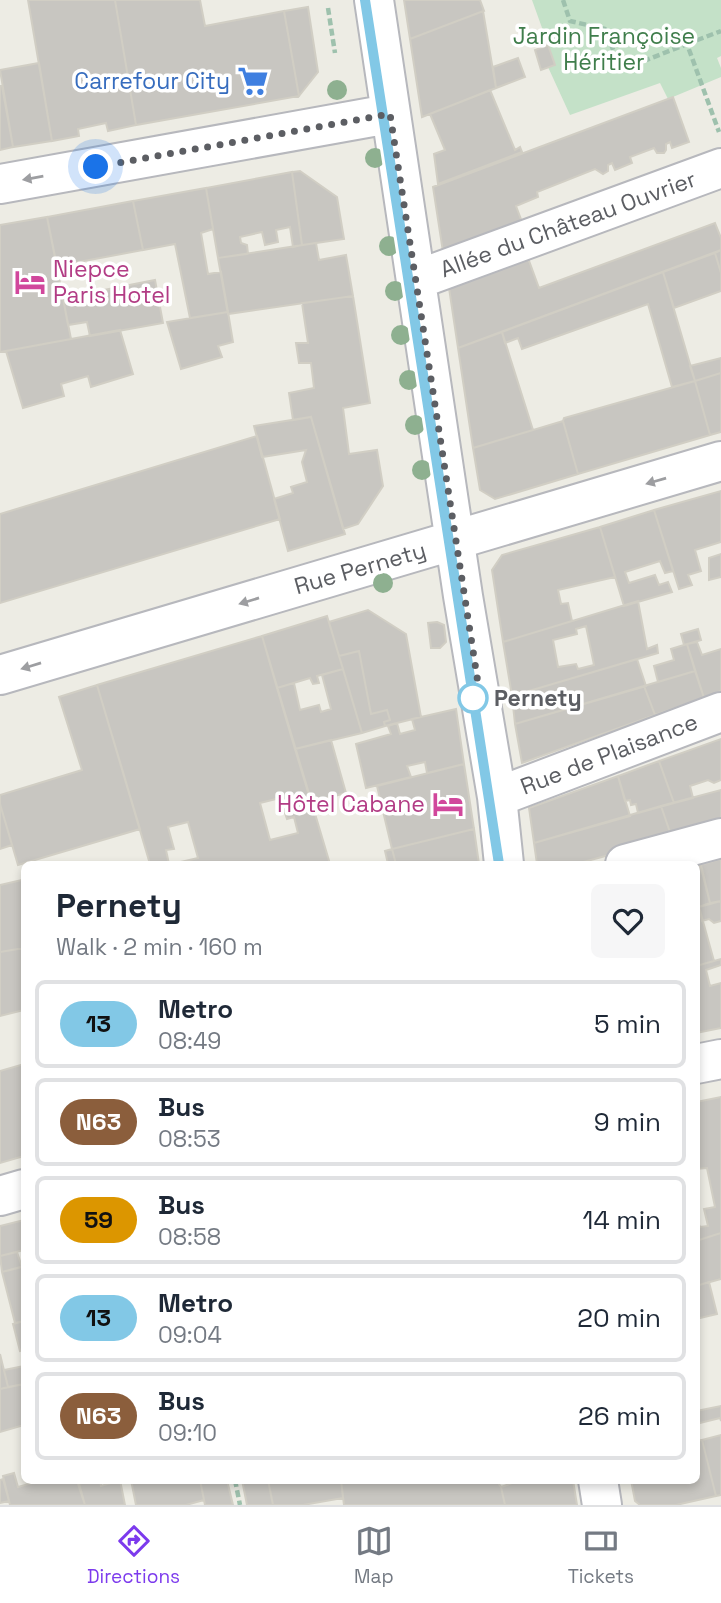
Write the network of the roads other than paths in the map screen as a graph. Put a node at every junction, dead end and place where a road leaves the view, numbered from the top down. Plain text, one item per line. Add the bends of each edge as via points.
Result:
1 (374, 0) edge
2 (390, 114) junction
3 (721, 168) edge
4 (0, 184) edge
5 (416, 280) junction
6 (721, 461) edge
7 (456, 541) junction
8 (0, 676) edge
9 (721, 712) edge
10 (497, 797) junction
11 (721, 838) edge
12 (504, 861) edge
13 (636, 861) edge
14 (721, 1059) edge
15 (700, 1063) edge
16 (21, 1190) edge
17 (0, 1196) edge
18 (599, 1484) edge
19 (602, 1505) edge

1 - 2 street
2 -> 4 street
2 - 5 street
3 - 5 street, Allée du Château Ouvrier
5 - 7 street
6 -> 7 street, Rue Pernety
7 -> 8 street, Rue Pernety
7 - 10 street
9 - 10 street, Rue de Plaisance
10 - 12 street
11 - 13 street
14 - 15 street
16 - 17 street
18 - 19 street

